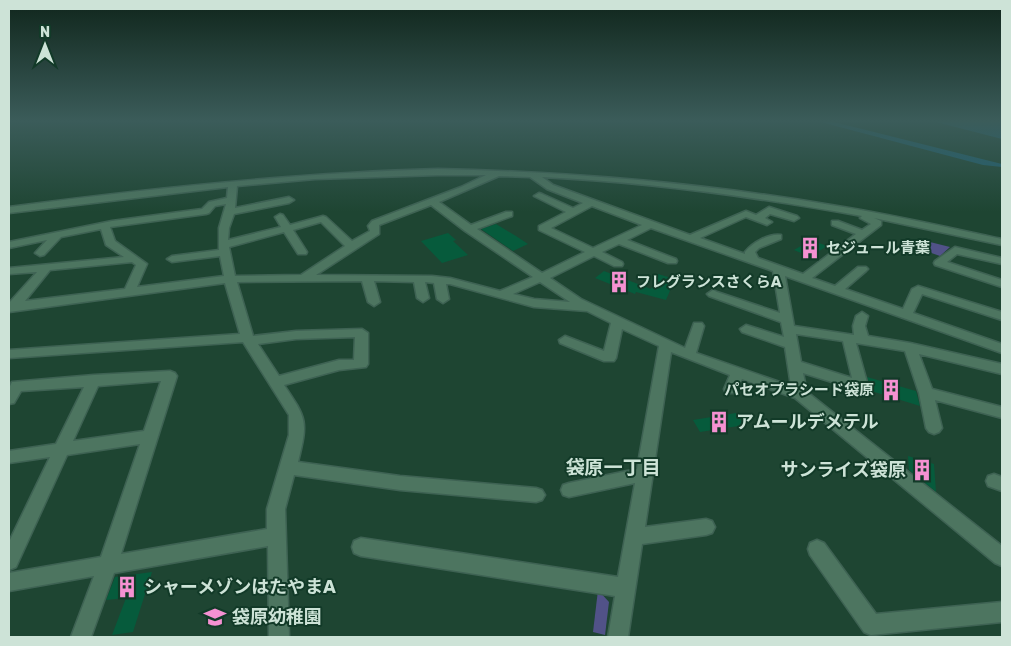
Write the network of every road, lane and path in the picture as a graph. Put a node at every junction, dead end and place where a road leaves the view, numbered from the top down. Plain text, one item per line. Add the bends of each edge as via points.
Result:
1 (498, 173) junction
2 (533, 174) junction
3 (233, 185) junction
4 (207, 187) junction
5 (539, 196) dead end
6 (289, 200) dead end
7 (432, 201) junction
8 (591, 203) junction
9 (231, 206) junction
10 (832, 208) junction
11 (9, 210) edge
12 (573, 212) junction
13 (509, 214) dead end
14 (9, 215) edge
15 (789, 215) dead end
16 (280, 217) dead end
17 (835, 223) dead end
18 (649, 225) junction
19 (105, 226) junction
20 (289, 228) junction
21 (469, 229) junction
22 (865, 234) junction
23 (57, 236) junction
24 (777, 237) dead end
25 (689, 239) junction
26 (619, 240) junction
27 (1002, 242) edge
28 (9, 245) edge
29 (186, 246) dead end
30 (351, 246) junction
31 (223, 248) junction
32 (302, 252) dead end
33 (594, 252) junction
34 (40, 253) dead end
35 (133, 259) junction
36 (753, 260) junction
37 (672, 261) dead end
38 (1002, 261) edge
39 (618, 264) dead end
40 (47, 267) junction
41 (778, 269) junction
42 (862, 269) dead end
43 (9, 271) edge
44 (367, 278) junction
45 (541, 278) junction
46 (804, 278) junction
47 (230, 279) junction
48 (304, 279) junction
49 (419, 279) junction
50 (439, 280) junction
51 (1002, 284) edge
52 (837, 290) junction
53 (129, 293) junction
54 (502, 294) junction
55 (714, 294) dead end
56 (423, 298) dead end
57 (443, 299) dead end
58 (374, 302) dead end
59 (591, 308) junction
60 (11, 309) edge
61 (906, 315) junction
62 (862, 316) dead end
63 (1002, 316) edge
64 (618, 320) junction
65 (788, 324) junction
66 (698, 326) dead end
67 (746, 329) dead end
68 (848, 337) junction
69 (248, 340) junction
70 (565, 340) dead end
71 (862, 340) junction
72 (666, 344) junction
73 (791, 344) junction
74 (910, 347) junction
75 (1002, 349) edge
76 (9, 354) edge
77 (689, 354) junction
78 (794, 365) junction
79 (1002, 369) edge
80 (738, 373) junction
81 (94, 380) junction
82 (276, 382) junction
83 (731, 390) dead end
84 (926, 393) junction
85 (800, 394) junction
86 (9, 399) edge
87 (1002, 412) edge
88 (934, 428) dead end
89 (151, 436) junction
90 (61, 449) junction
91 (9, 456) edge
92 (288, 467) junction
93 (645, 474) junction
94 (569, 490) dead end
95 (536, 495) dead end
96 (706, 527) dead end
97 (275, 536) junction
98 (634, 537) junction
99 (361, 547) dead end
100 (817, 549) dead end
101 (1002, 557) edge
102 (9, 561) edge
103 (108, 564) junction
104 (9, 582) edge
105 (626, 588) junction
106 (1002, 612) edge
107 (81, 637) edge
108 (279, 637) edge
109 (618, 637) edge

1 - 2 street
1 - 3 street via 365,174
1 - 7 street
2 - 8 street via 550,187
2 - 10 street via 689,187
3 - 4 street
3 - 9 street
4 - 11 street
4 - 14 street
5 - 12 street
6 - 9 street
7 - 21 street
7 - 30 street via 375,223 375,232
8 - 12 street
8 - 18 street
9 - 19 street via 212,204 206,211
9 - 31 street via 224,228
10 - 22 street via 878,223
10 - 27 street
12 - 33 street via 543,228
13 - 21 street
15 - 25 street via 769,210 762,220 746,214
16 - 20 street
17 - 22 street
18 - 25 street
18 - 26 street
19 - 23 street
19 - 35 street via 110,243
20 - 30 street via 323,219
20 - 31 street
20 - 32 street
21 - 45 street
22 - 46 street
23 - 28 street
23 - 34 street
24 - 36 street via 755,246 750,252
25 - 36 street
26 - 33 street
26 - 37 street
29 - 31 street via 177,259
30 - 48 street
31 - 47 street
33 - 39 street
33 - 45 street
35 - 40 street
35 - 53 street via 142,264
36 - 41 street
38 - 51 street via 955,250 939,263
40 - 43 street
40 - 60 street
41 - 46 street
41 - 65 street
42 - 52 street
44 - 48 street
44 - 49 street
44 - 58 street
45 - 54 street
45 - 59 street
46 - 52 street
47 - 48 street
47 - 53 street
47 - 69 street
49 - 50 street
49 - 56 street
50 - 54 street
50 - 57 street
52 - 61 street
53 - 60 street
54 - 59 street via 534,303
55 - 65 street
59 - 64 street
61 - 63 street via 918,289
61 - 75 street
62 - 71 street via 859,326
64 - 70 street via 609,358
64 - 72 street
65 - 68 street
65 - 73 street
66 - 77 street
67 - 73 street
68 - 71 street
68 - 78 street via 861,386
69 - 76 street
69 - 82 street
69 - 82 street via 362,334 361,364 339,365
71 - 74 street
72 - 77 street
72 - 93 street
73 - 78 street
74 - 79 street
74 - 84 street
77 - 80 street
78 - 85 street
80 - 83 street
80 - 85 street
81 - 86 street via 17,386
81 - 89 street via 170,376
81 - 90 street
82 - 92 street via 296,414 297,435
84 - 87 street
84 - 88 street
85 - 101 street
89 - 90 street
89 - 103 street
90 - 91 street
90 - 102 street
92 - 95 street via 400,483
92 - 97 street via 276,509
93 - 94 street
93 - 98 street
96 - 98 street
97 - 103 street
97 - 108 street
98 - 105 street
99 - 105 street
100 - 106 street via 871,626
103 - 104 street
103 - 107 street
105 - 109 street

